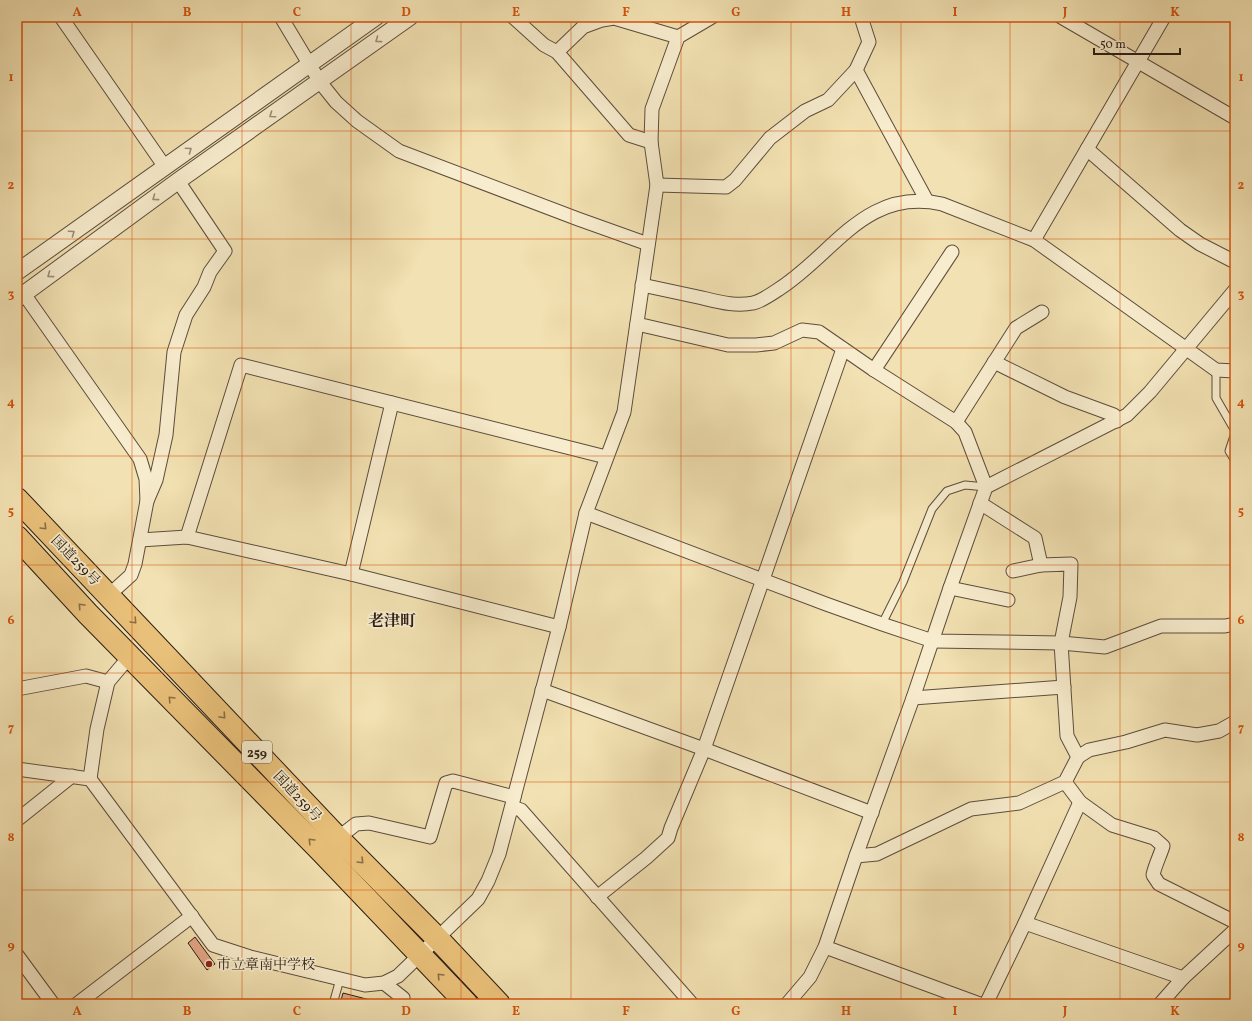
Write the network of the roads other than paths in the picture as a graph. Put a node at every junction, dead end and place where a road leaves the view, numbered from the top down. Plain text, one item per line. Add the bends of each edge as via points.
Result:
1 (61, 17) edge
2 (281, 17) edge
3 (376, 17) edge
4 (410, 17) edge
5 (513, 17) edge
6 (861, 17) edge
7 (1061, 17) edge
8 (1164, 17) edge
9 (703, 19) edge
10 (678, 37) junction
11 (557, 52) junction
12 (1138, 63) junction
13 (309, 64) junction
14 (856, 70) junction
15 (320, 82) junction
16 (1235, 118) edge
17 (651, 142) junction
18 (1087, 149) junction
19 (165, 167) junction
20 (178, 181) junction
21 (658, 185) junction
22 (928, 201) junction
23 (1034, 240) junction
24 (648, 244) junction
25 (952, 252) dead end
26 (1235, 262) edge
27 (17, 272) edge
28 (642, 285) junction
29 (1235, 290) edge
30 (21, 296) edge
31 (1042, 312) dead end
32 (637, 324) junction
33 (843, 349) junction
34 (1186, 349) junction
35 (994, 362) junction
36 (874, 370) junction
37 (1216, 370) junction
38 (1235, 371) edge
39 (392, 403) junction
40 (1117, 421) junction
41 (956, 422) junction
42 (1235, 432) edge
43 (606, 457) junction
44 (1235, 461) edge
45 (986, 486) junction
46 (17, 499) edge
47 (147, 501) junction
48 (980, 503) junction
49 (586, 512) junction
50 (17, 537) edge
51 (187, 537) junction
52 (140, 540) junction
53 (1041, 565) junction
54 (1013, 571) dead end
55 (350, 574) junction
56 (762, 579) junction
57 (950, 588) junction
58 (109, 595) junction
59 (1008, 600) dead end
60 (882, 624) junction
61 (1235, 624) edge
62 (558, 627) junction
63 (932, 641) junction
64 (1061, 643) junction
65 (130, 656) junction
66 (108, 682) junction
67 (1064, 687) junction
68 (17, 689) edge
69 (542, 690) junction
70 (913, 698) junction
71 (1235, 722) edge
72 (704, 749) junction
73 (1078, 757) junction
74 (17, 769) edge
75 (72, 776) junction
76 (90, 779) junction
77 (1065, 782) junction
78 (513, 802) junction
79 (1080, 802) junction
80 (872, 813) junction
81 (17, 820) edge
82 (338, 838) junction
83 (856, 856) junction
84 (597, 897) junction
85 (192, 916) junction
86 (1025, 923) junction
87 (1234, 931) edge
88 (438, 939) junction
89 (826, 947) junction
90 (17, 955) edge
91 (420, 955) junction
92 (1183, 978) junction
93 (340, 979) junction
94 (384, 983) junction
95 (1164, 1003) edge
96 (52, 1004) edge
97 (77, 1004) edge
98 (333, 1004) edge
99 (401, 1004) edge
100 (467, 1004) edge
101 (499, 1004) edge
102 (692, 1004) edge
103 (787, 1004) edge
104 (980, 1004) edge
105 (986, 1004) edge

1 - 19 street
2 - 13 street
3 - 13 street
4 -> 15 street
5 - 11 street via 544,45
6 - 14 street via 869,42
7 - 12 street
8 - 12 street
9 - 10 street
10 - 11 street via 614,18 583,27
10 - 17 street via 652,109
11 - 17 street via 629,135
12 - 16 street
12 - 18 street
13 - 15 street
19 -> 13 street
14 - 21 street via 828,100 805,111 770,138 735,180 726,186
14 - 22 street
15 -> 20 street
15 - 24 street via 336,102 358,121 399,150
17 - 21 street
18 - 23 street
18 - 26 street via 1180,230 1200,244
27 -> 19 street
20 -> 30 street
20 - 47 street via 225,251 186,315 174,352 166,435 156,480
21 - 24 street
22 - 23 street via 942,204
22 - 28 street via 884,207 861,220 792,281 753,304 727,303
23 - 34 street
24 - 28 street
25 - 36 street
28 - 32 street
29 - 34 street
30 - 47 street via 140,458 146,479
31 - 35 street via 1016,328
32 - 33 street via 728,345 774,343 802,330 819,332
32 - 43 street via 624,412
33 - 36 street
33 - 56 street
34 - 37 street
34 - 40 street via 1150,392 1127,415
35 - 40 street via 1066,398 1114,415
35 - 41 street
36 - 41 street
37 - 38 street
37 - 42 lane via 1216,398
39 - 43 street
39 - 51 street via 241,365
39 - 55 street
40 - 45 street
41 - 45 street via 965,432
42 - 44 lane via 1229,451
43 - 49 street
45 - 48 street
45 - 60 lane via 965,485 947,491 932,509 903,582
46 -> 58 highway, 国道259号 / 259
47 - 52 street
48 - 53 street via 1035,538
48 - 57 street
49 - 56 street
49 - 62 street
65 -> 50 highway, 国道259号 / 259
51 - 52 street
51 - 55 street
52 - 58 street via 131,574
53 - 54 street
53 - 64 street via 1071,564 1070,596
55 - 62 street
56 - 60 street
56 - 72 street
57 - 59 street
57 - 63 street
58 -> 82 highway, 国道259号 / 259
60 - 63 street
61 - 64 street via 1161,626 1106,647
62 - 69 street
63 - 64 street
63 - 70 street
64 - 67 street
65 - 66 street
91 -> 65 highway, 国道259号 / 259
66 - 68 street via 86,676
66 - 76 street via 97,728
67 - 70 street
67 - 73 street via 1067,736
69 - 72 street
69 - 78 street
70 - 80 street
71 - 73 street via 1219,731 1196,735 1165,730 1089,750
72 - 80 street
72 - 84 street via 668,838
73 - 77 street
74 - 75 street
75 - 76 street
75 - 81 street
76 - 85 street
77 - 79 street
77 - 83 street via 1019,803 971,809 877,854
78 - 82 street via 453,781 446,783 430,837 369,823 356,824
78 - 84 street
78 - 88 street via 499,854 478,900
79 - 86 street
79 - 87 street via 1112,825 1154,838 1163,846 1153,876 1159,884
80 - 83 street
82 -> 88 highway, 国道259号 / 259
83 - 89 street
84 - 102 street
85 - 93 street via 214,945 250,958
85 - 97 street
86 - 92 street
86 - 105 street
87 - 92 street
88 - 91 street
88 - 101 highway, 国道259号 / 259
89 - 103 street via 810,976
89 - 104 street
90 - 96 street
91 - 94 street via 398,976
100 -> 91 highway, 国道259号 / 259
92 - 95 street
93 - 94 street via 366,985
93 - 98 lane
94 - 99 street via 403,998

